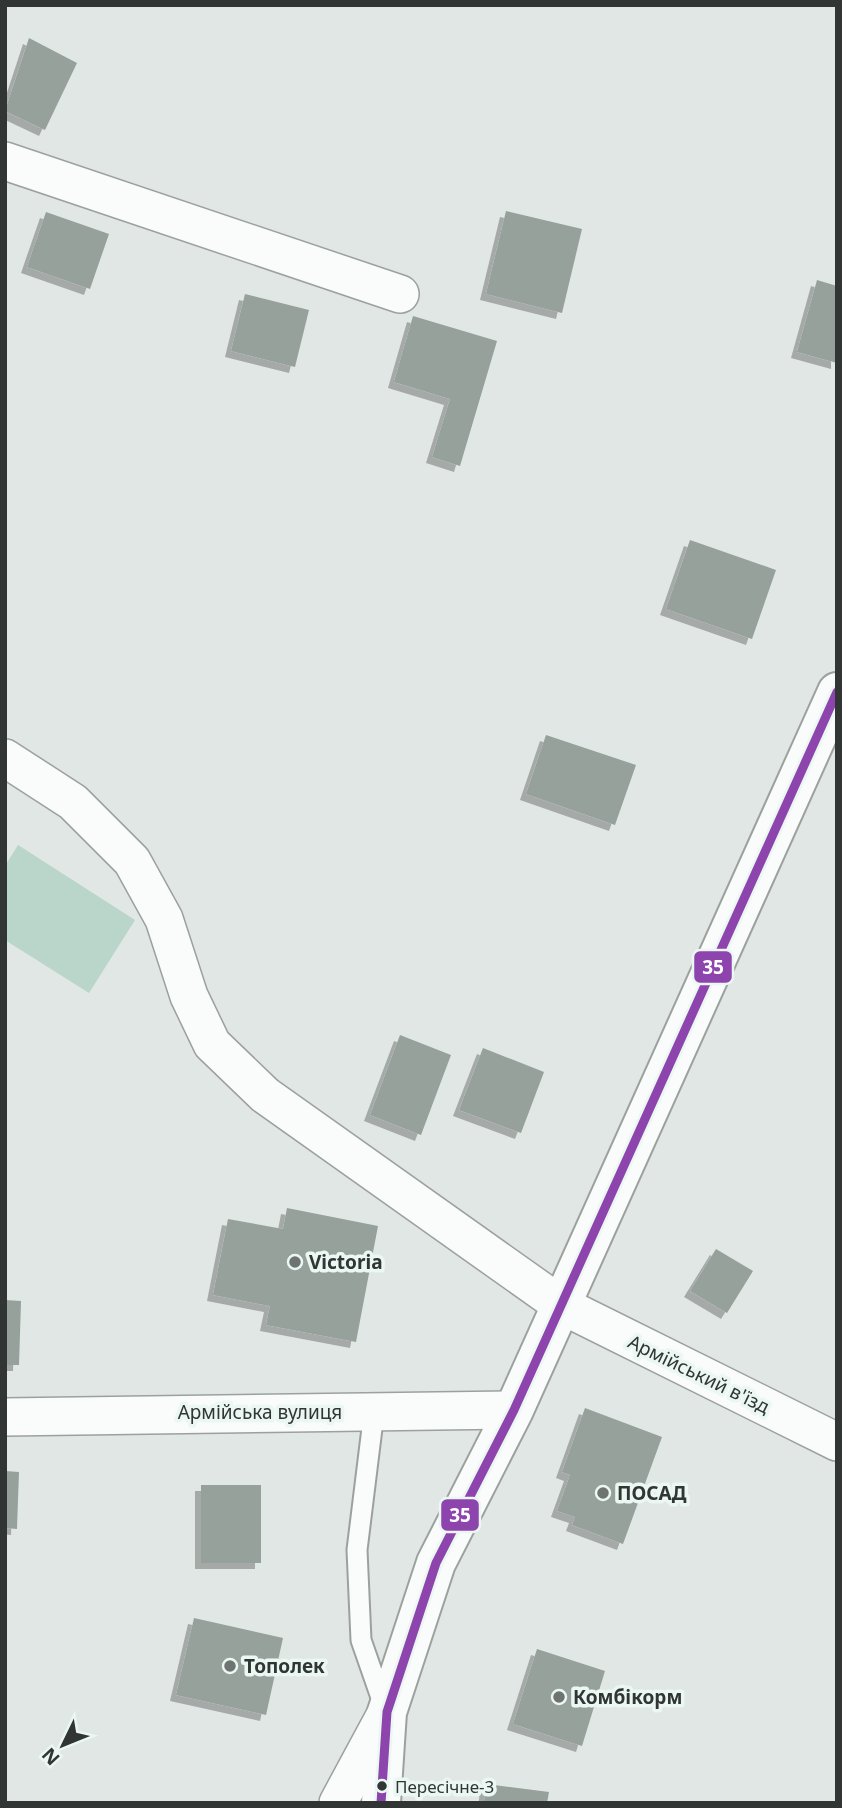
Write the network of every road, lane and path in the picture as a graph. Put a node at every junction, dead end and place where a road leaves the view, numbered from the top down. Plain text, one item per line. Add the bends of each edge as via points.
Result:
1 (5, 161) edge
2 (400, 294) dead end
3 (837, 692) edge
4 (5, 758) edge
5 (561, 1305) junction
6 (514, 1410) junction
7 (374, 1412) junction
8 (5, 1417) edge
9 (837, 1442) edge
10 (387, 1712) junction
11 (338, 1803) edge
12 (381, 1803) edge

1 - 2 street
3 - 5 main road
4 - 5 street, Армійський в'їзд via 73,802 132,861 164,919 189,996 212,1044 265,1095
5 - 6 main road
5 - 9 street, Армійський в'їзд
6 - 7 street, Армійська вулиця
6 - 10 main road via 436,1563
7 - 8 street, Армійська вулиця
7 - 10 lane via 357,1550 360,1640
10 - 11 street
10 - 12 main road

